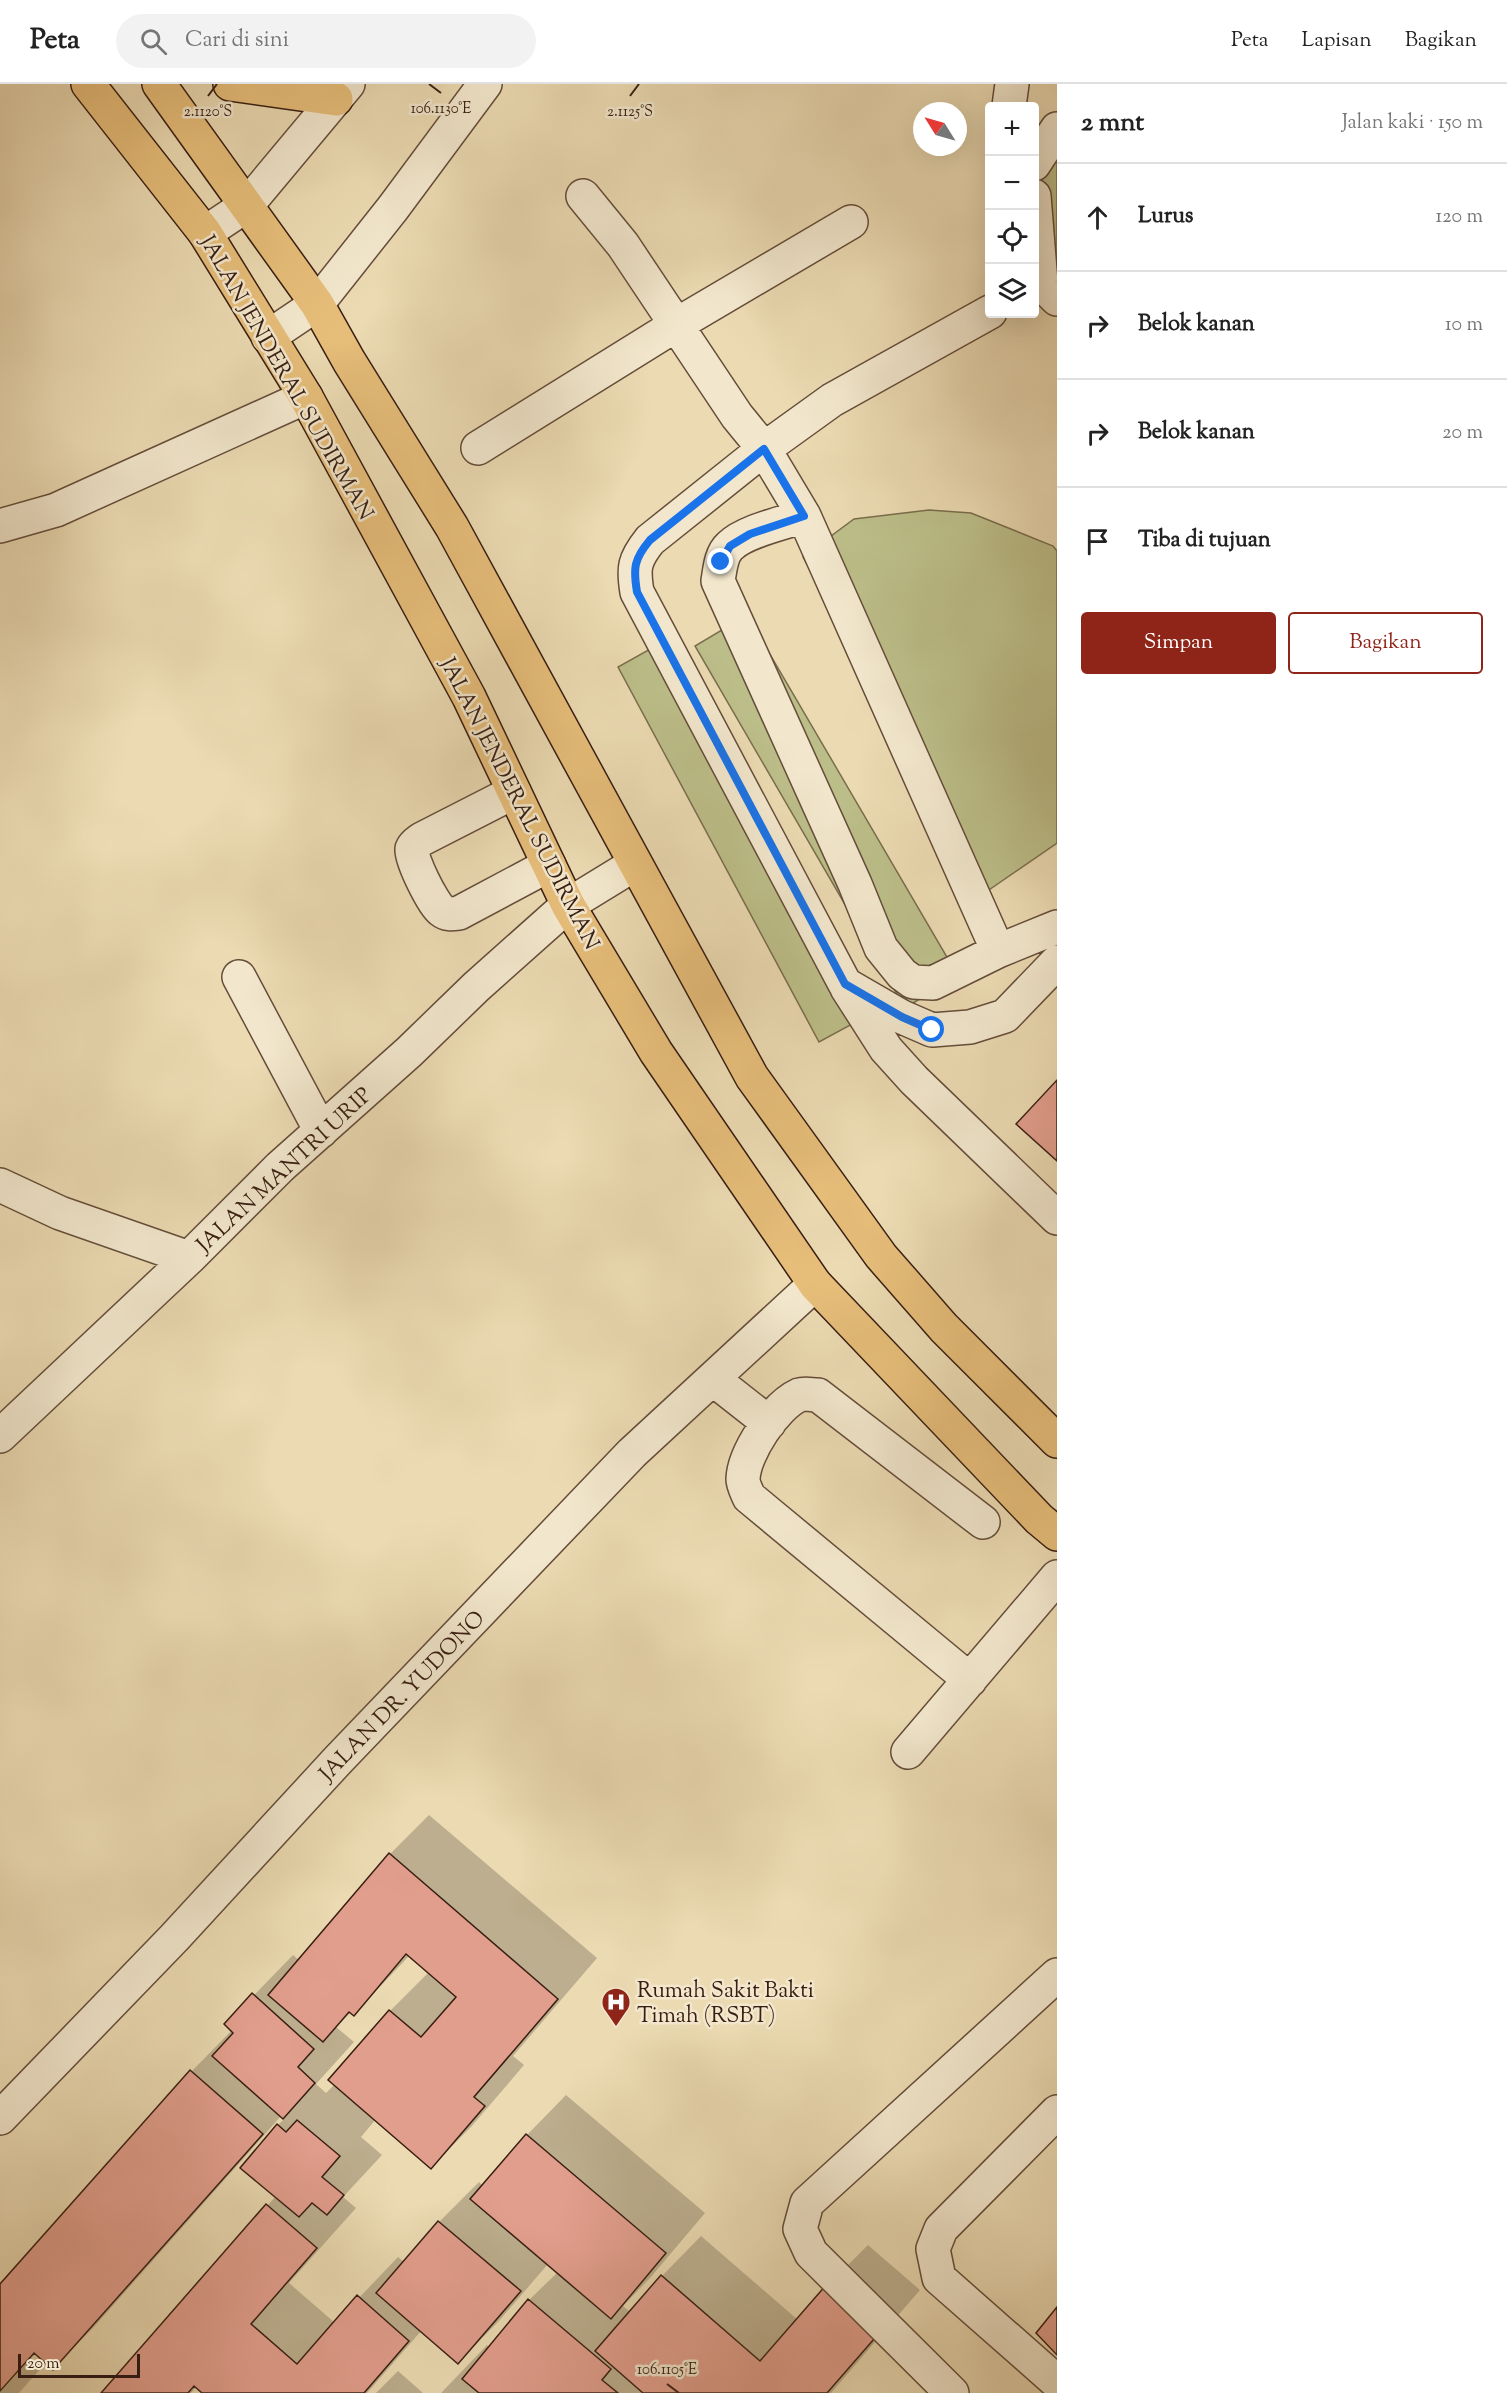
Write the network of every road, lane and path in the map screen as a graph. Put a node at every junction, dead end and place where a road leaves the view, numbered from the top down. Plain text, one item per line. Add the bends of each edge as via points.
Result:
1 (88, 84) edge
2 (159, 84) edge
3 (230, 84) edge
4 (485, 84) edge
5 (1012, 84) edge
6 (342, 92) edge
7 (1010, 102) edge
8 (1057, 129) edge
9 (1039, 158) edge
10 (583, 196) dead end
11 (246, 205) junction
12 (1036, 210) edge
13 (851, 222) dead end
14 (205, 233) junction
15 (1044, 290) edge
16 (317, 304) junction
17 (985, 315) edge
18 (676, 325) junction
19 (268, 337) junction
20 (306, 397) junction
21 (478, 448) dead end
22 (764, 449) junction
23 (804, 516) junction
24 (0, 526) edge
25 (514, 792) junction
26 (635, 864) junction
27 (549, 865) junction
28 (568, 905) junction
29 (1057, 927) edge
30 (998, 951) junction
31 (1057, 962) edge
32 (239, 976) dead end
33 (845, 984) junction
34 (321, 1131) junction
35 (0, 1185) edge
36 (1057, 1218) edge
37 (189, 1258) junction
38 (815, 1284) junction
39 (713, 1379) junction
40 (769, 1423) junction
41 (0, 1436) edge
42 (1057, 1441) edge
43 (983, 1522) dead end
44 (1057, 1534) edge
45 (1057, 1577) edge
46 (970, 1680) junction
47 (908, 1752) dead end
48 (1057, 1975) edge
49 (1057, 2112) edge
50 (0, 2118) edge
51 (1057, 2382) edge
52 (952, 2393) edge

1 - 14 highway, JALAN JENDERAL SUDIRMAN
2 - 11 highway
3 - 6 highway
4 - 16 street
5 - 7 street
6 - 11 street
8 - 9 street
10 - 18 street via 623,246
11 - 14 street
11 - 16 highway
12 - 15 street
13 - 18 street
14 - 19 highway, JALAN JENDERAL SUDIRMAN
16 - 19 street
16 - 26 highway via 452,527
17 - 22 street via 831,400
18 - 21 street
18 - 22 street
19 - 20 highway, JALAN JENDERAL SUDIRMAN
20 - 24 street via 56,510
20 - 25 highway, JALAN JENDERAL SUDIRMAN via 469,698
22 - 23 street
22 - 33 street via 650,540 639,553 634,571 637,592
23 - 30 street
23 - 30 street via 750,534 730,546 721,562 718,581 881,948 902,974 913,981 933,983
25 - 27 highway, JALAN JENDERAL SUDIRMAN
25 - 27 street via 422,839 411,851 413,860 436,905 450,915
26 - 28 street, JALAN MANTRI URIP
26 - 42 highway via 752,1077 881,1256 944,1328
27 - 28 highway, JALAN JENDERAL SUDIRMAN
28 - 34 street, JALAN MANTRI URIP
28 - 38 highway, JALAN JENDERAL SUDIRMAN via 656,1052
29 - 30 street
31 - 33 street via 1005,1016 970,1027 932,1030
32 - 34 street
33 - 36 street via 886,1049 914,1080
34 - 37 street, JALAN MANTRI URIP
35 - 37 street via 60,1213
37 - 41 street, JALAN MANTRI URIP
38 - 39 street, JALAN DR. YUDONO
38 - 44 highway, JALAN JENDERAL SUDIRMAN
39 - 40 street
39 - 50 street, JALAN DR. YUDONO via 632,1453
40 - 43 street via 801,1394 818,1395
40 - 46 street via 747,1461 743,1481 749,1497
45 - 46 street
46 - 47 street
48 - 52 street via 807,2203 800,2229 811,2253
49 - 51 street via 941,2229 933,2249 939,2277

